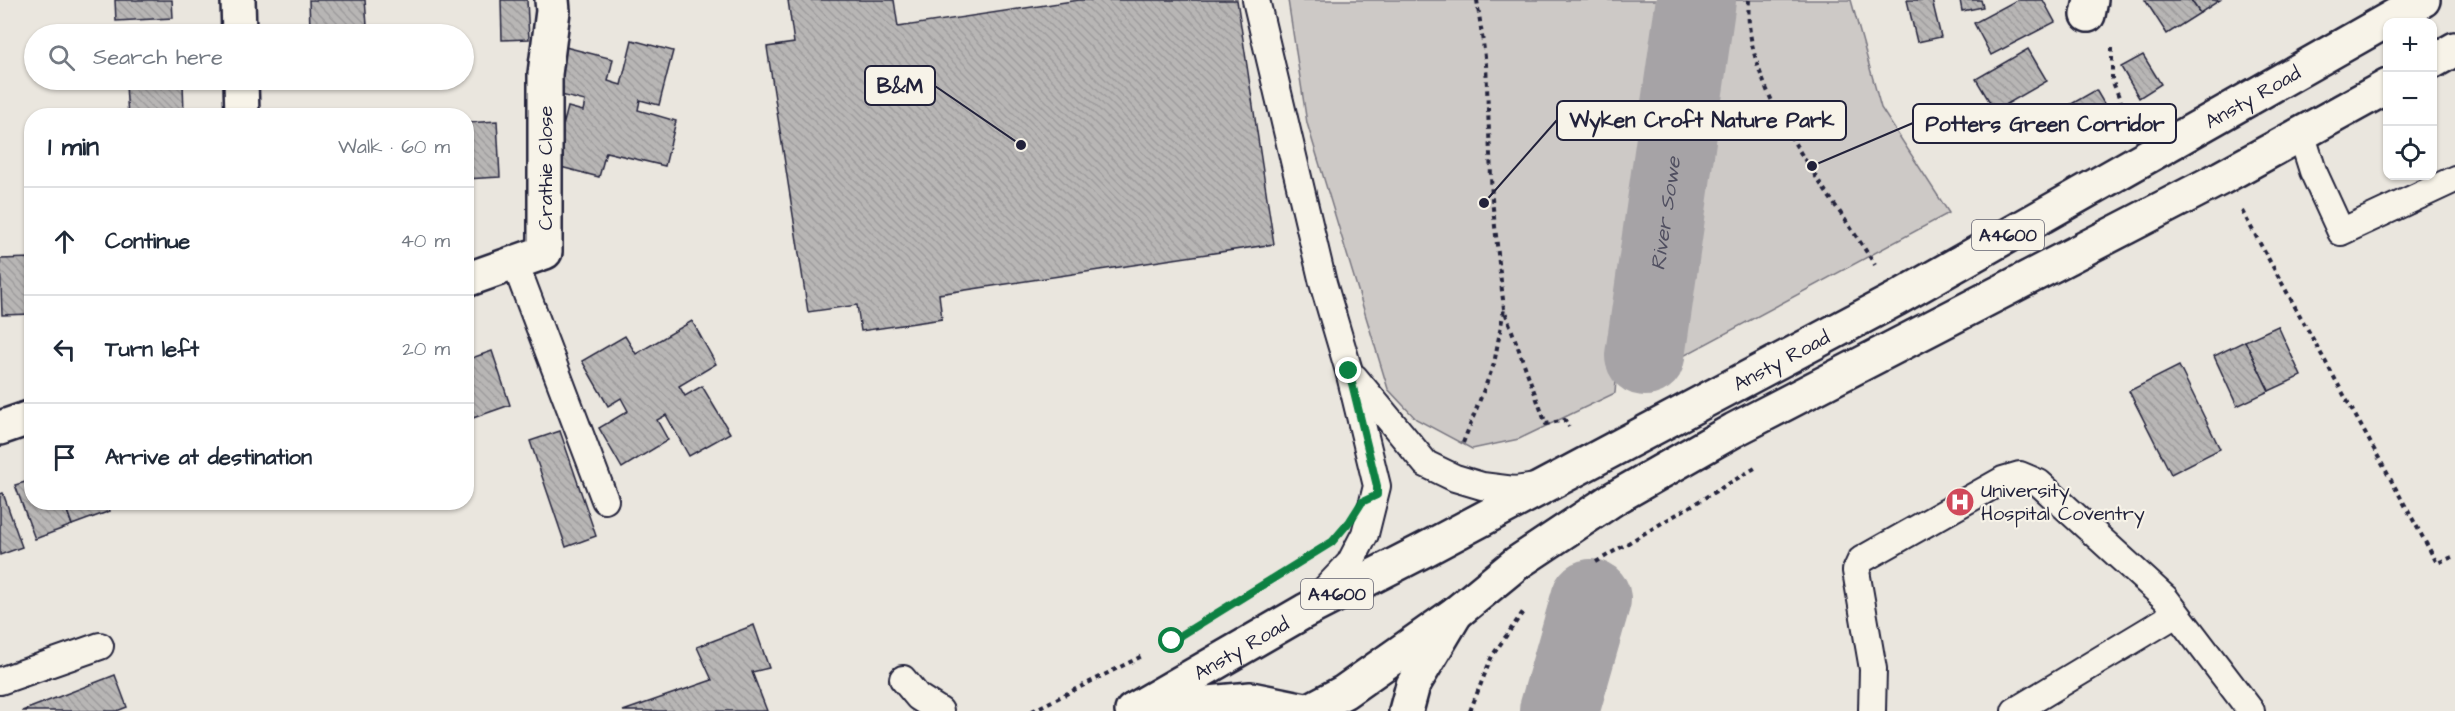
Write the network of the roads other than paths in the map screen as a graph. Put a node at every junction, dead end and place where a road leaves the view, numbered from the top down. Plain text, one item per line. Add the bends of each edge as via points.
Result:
1 (237, 0) edge
2 (552, 0) edge
3 (1256, 0) edge
4 (2422, 0) edge
5 (238, 24) edge
6 (2455, 49) edge
7 (2437, 60) edge
8 (2383, 89) edge
9 (241, 90) edge
10 (242, 108) edge
11 (2301, 133) junction
12 (2455, 178) edge
13 (515, 263) junction
14 (474, 277) edge
15 (1349, 371) junction
16 (24, 420) edge
17 (0, 428) edge
18 (1545, 486) junction
19 (605, 500) dead end
20 (1305, 610) junction
21 (1456, 613) junction
22 (2176, 614) junction
23 (100, 646) dead end
24 (903, 679) dead end
25 (0, 681) edge
26 (940, 711) edge
27 (1133, 711) edge
28 (1309, 711) edge
29 (1406, 711) edge
30 (1872, 711) edge
31 (2015, 711) edge
32 (2251, 711) edge

1 - 5 main road
2 - 13 main road, Crathie Close via 544,74 545,252
3 - 15 lane via 1323,283
4 - 18 main road, Ansty Road / A4600 via 1896,299
6 - 7 main road
8 - 11 main road, Ansty Road / A4600
9 - 10 main road
11 - 12 lane via 2313,171 2341,232
11 - 21 main road, Ansty Road / A4600 via 1745,424 1633,487 1517,563
13 - 14 main road, Crathie Close
13 - 19 lane
15 - 18 lane via 1426,464 1482,486 1514,490
15 - 20 lane via 1377,495 1365,534 1350,563
16 - 17 main road
18 - 20 main road, Ansty Road / A4600
20 - 27 main road, Ansty Road / A4600
21 - 28 main road, A4600 via 1344,692
21 - 29 main road, Ansty Road via 1413,685
22 - 30 lane via 2165,598 2038,483 2020,475 2003,480 1861,560 1856,571 1873,669
22 - 31 lane
22 - 32 lane
23 - 25 lane
24 - 26 lane via 918,697
27 - 28 main road via 1251,699

